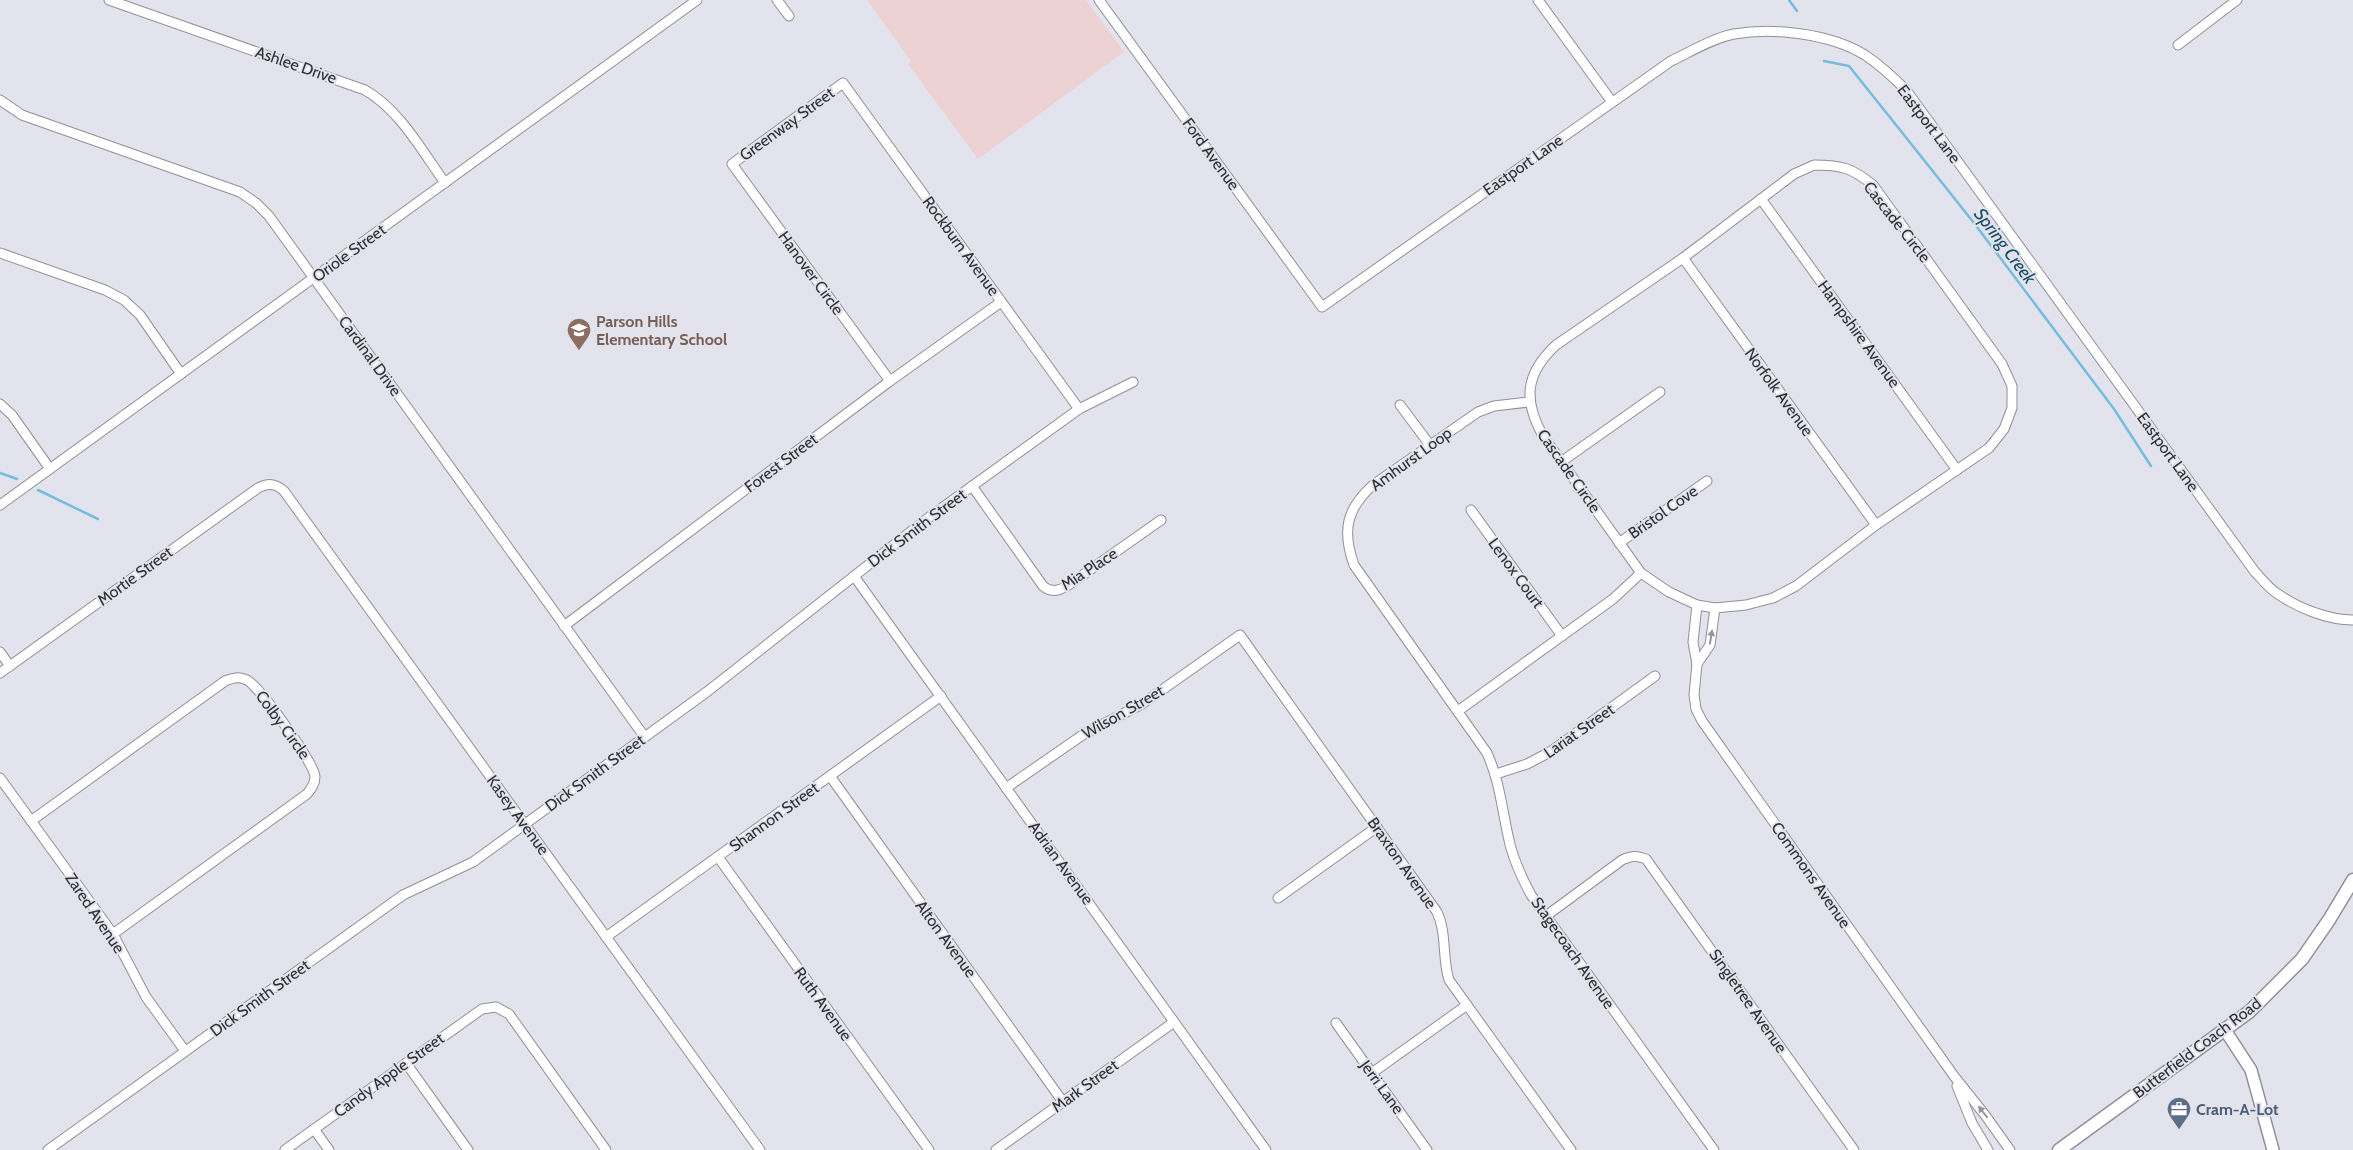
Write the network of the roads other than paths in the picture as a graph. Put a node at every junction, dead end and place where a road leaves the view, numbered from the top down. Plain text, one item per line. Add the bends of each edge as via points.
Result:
1 (109, 0) edge
2 (696, 0) edge
3 (777, 0) edge
4 (1099, 0) edge
5 (1538, 0) edge
6 (2237, 0) edge
7 (789, 16) dead end
8 (2178, 45) dead end
9 (843, 83) joint
10 (0, 100) edge
11 (1612, 102) junction
12 (732, 164) joint
13 (445, 183) junction
14 (1761, 199) junction
15 (0, 253) edge
16 (1683, 258) junction
17 (314, 278) junction
18 (1001, 302) junction
19 (1322, 307) joint
20 (182, 374) junction
21 (890, 381) junction
22 (1133, 382) dead end
23 (1660, 392) dead end
24 (1529, 402) junction
25 (0, 404) edge
26 (1400, 405) dead end
27 (1079, 409) junction
28 (1430, 445) junction
29 (1562, 462) junction
30 (50, 469) junction
31 (1957, 470) junction
32 (1707, 481) dead end
33 (272, 484) joint
34 (972, 486) junction
35 (0, 505) edge
36 (1471, 510) dead end
37 (1161, 520) dead end
38 (1876, 525) junction
39 (1619, 543) junction
40 (1641, 573) junction
41 (854, 576) junction
42 (1697, 605) junction
43 (1715, 608) junction
44 (2353, 620) edge
45 (564, 626) junction
46 (1240, 636) joint
47 (1562, 636) junction
48 (0, 652) edge
49 (1697, 664) junction
50 (10, 666) junction
51 (0, 674) edge
52 (1656, 676) dead end
53 (941, 696) junction
54 (1458, 710) junction
55 (1475, 735) joint
56 (644, 736) junction
57 (1496, 774) junction
58 (830, 776) junction
59 (0, 778) edge
60 (1006, 788) junction
61 (31, 821) junction
62 (525, 824) junction
63 (1377, 827) junction
64 (718, 858) junction
65 (2353, 880) edge
66 (1278, 898) dead end
67 (1546, 916) junction
68 (113, 934) junction
69 (606, 937) junction
70 (1467, 1005) junction
71 (1174, 1022) junction
72 (1336, 1023) dead end
73 (2225, 1030) junction
74 (186, 1051) junction
75 (406, 1063) junction
76 (1372, 1073) junction
77 (1954, 1076) junction
78 (1063, 1102) junction
79 (314, 1129) junction
80 (48, 1150) edge
81 (285, 1150) edge
82 (330, 1150) edge
83 (468, 1150) edge
84 (606, 1150) edge
85 (760, 1150) edge
86 (929, 1150) edge
87 (996, 1150) edge
88 (1266, 1150) edge
89 (1427, 1150) edge
90 (1571, 1150) edge
91 (1714, 1150) edge
92 (1854, 1150) edge
93 (1988, 1150) edge
94 (2010, 1150) edge
95 (2059, 1150) edge
96 (2273, 1150) edge

1 - 13 street, Ashlee Drive via 380,98
2 - 13 street, Oriole Street
3 - 7 street
4 - 19 street, Ford Avenue
5 - 11 street
6 - 8 street
9 - 12 street, Greenway Street
9 - 18 street, Rockburn Avenue
10 - 17 street, Cardinal Drive via 22,115 240,192 269,216
11 - 19 street, Eastport Lane
11 - 44 street, Eastport Lane via 1671,61 1733,34 1770,32 1822,38 1864,54 1906,90 2255,572 2277,594 2312,612
12 - 21 street, Hanover Circle
13 - 17 street, Oriole Street
14 - 16 street, Cascade Circle
14 - 31 street, Hampshire Avenue
14 - 31 street, Cascade Circle via 1794,174 1814,165 1838,165 1857,172 1873,186 2002,364 2012,386 2012,408 2004,429 1989,448
15 - 20 street via 105,290 124,300 140,315
16 - 24 street, Cascade Circle via 1556,345 1544,357 1533,377
16 - 38 street, Norfolk Avenue
17 - 20 street, Oriole Street
17 - 45 street, Cardinal Drive
18 - 21 street, Forest Street
18 - 27 street, Rockburn Avenue
20 - 30 street, Oriole Street
21 - 45 street, Forest Street
22 - 27 street, Dick Smith Street
23 - 29 street
24 - 28 street, Amhurst Loop via 1494,406 1478,412
24 - 29 street, Cascade Circle via 1534,420
25 - 30 street via 12,415
26 - 28 street
27 - 34 street, Dick Smith Street
28 - 54 street, Amhurst Loop via 1362,495 1347,522 1347,537 1354,565
29 - 39 street, Cascade Circle
30 - 35 street, Oriole Street
31 - 38 street, Cascade Circle
32 - 39 street, Bristol Cove
33 - 50 street, Mortie Street via 258,488
33 - 62 street, Kasey Avenue via 284,491
34 - 37 street, Mia Place via 1043,586 1052,591 1070,584
34 - 41 street, Dick Smith Street
36 - 47 street, Lenox Court
38 - 43 street, Cascade Circle via 1796,586 1773,598
39 - 40 street, Cascade Circle
40 - 42 street, Cascade Circle via 1669,592
40 - 47 street via 1613,599
41 - 53 street, Adrian Avenue
41 - 56 street, Dick Smith Street via 723,680
42 - 43 street, Cascade Circle
42 - 49 street, Commons Avenue via 1692,642
49 -> 43 street, Commons Avenue via 1710,645
45 - 56 street, Cardinal Drive
46 - 60 street, Wilson Street via 1142,704 1084,734
46 - 63 street, Braxton Avenue
47 - 54 street
48 - 50 street
49 - 77 street, Commons Avenue via 1694,695 1702,721
50 - 51 street, Mortie Street
52 - 57 street, Lariat Street via 1538,759
53 - 58 street, Shannon Street
53 - 60 street, Adrian Avenue
54 - 55 street, Amhurst Loop
55 - 57 street, Stagecoach Avenue
56 - 62 street, Dick Smith Street
57 - 67 street, Stagecoach Avenue via 1516,862 1531,895
58 - 64 street, Shannon Street
58 - 78 street, Alton Avenue
59 - 61 street, Zared Avenue
60 - 71 street, Adrian Avenue
61 - 68 street, Zared Avenue
61 - 68 street, Colby Circle via 233,678 242,677 256,687 309,760 315,778 307,794
62 - 69 street, Kasey Avenue
62 - 74 street, Dick Smith Street via 463,868 403,895
63 - 66 street
63 - 70 street, Braxton Avenue via 1437,912 1443,924 1449,980
64 - 69 street, Shannon Street
64 - 86 street, Ruth Avenue
65 - 73 main road, Butterfield Coach Road via 2302,959 2269,993
67 - 91 street, Stagecoach Avenue
67 - 92 street, Singletree Avenue via 1622,860 1638,856 1646,859
68 - 74 street, Zared Avenue via 146,997
69 - 85 street, Kasey Avenue
70 - 76 street
70 - 90 street, Braxton Avenue
71 - 78 street, Mark Street
71 - 88 street, Adrian Avenue
72 - 76 street, Jerri Lane
73 - 95 main road, Butterfield Coach Road
73 - 96 street via 2251,1070
74 - 80 street, Dick Smith Street
75 - 79 street, Candy Apple Street
75 - 83 street
75 - 84 street, Candy Apple Street via 482,1009 496,1007 509,1014
76 - 89 street, Jerri Lane
77 - 93 street, Commons Avenue via 1972,1123
94 -> 77 street, Commons Avenue
78 - 87 street, Mark Street
79 - 81 street, Candy Apple Street
79 - 82 street

